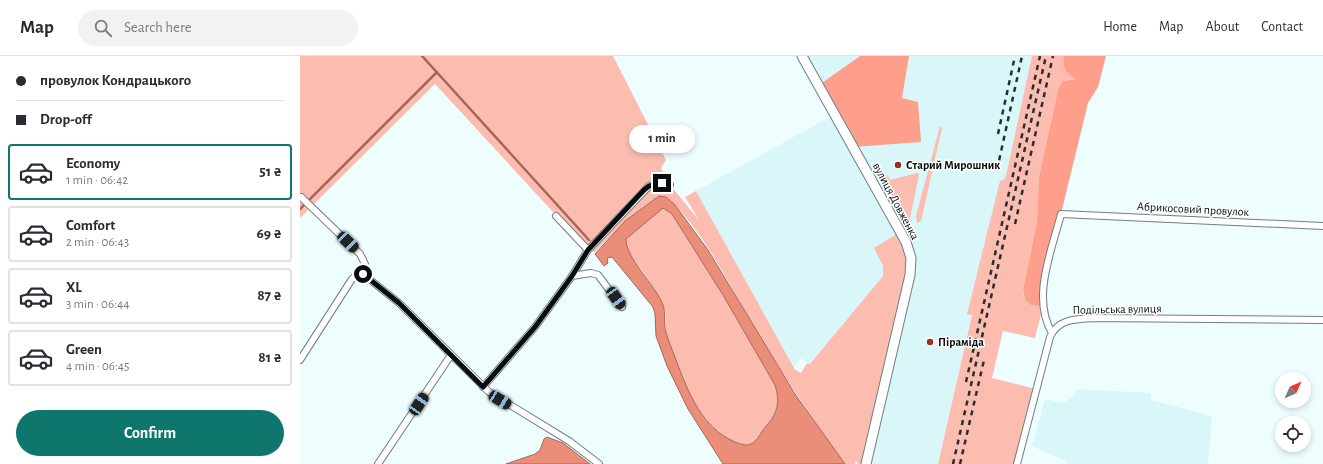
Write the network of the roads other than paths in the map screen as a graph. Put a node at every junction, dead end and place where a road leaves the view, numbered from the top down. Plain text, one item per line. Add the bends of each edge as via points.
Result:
1 (802, 56) edge
2 (670, 185) dead end
3 (301, 197) edge
4 (556, 216) dead end
5 (1323, 226) edge
6 (588, 250) junction
7 (365, 274) junction
8 (572, 276) junction
9 (622, 307) dead end
10 (1323, 320) edge
11 (1052, 333) junction
12 (451, 355) junction
13 (300, 360) edge
14 (483, 387) junction
15 (378, 464) edge
16 (599, 464) edge
17 (866, 464) edge
18 (1017, 464) edge

1 - 17 main road, вулиця Довженка via 906,242 911,258 910,275
2 - 6 street via 662,183 649,186
3 - 7 street via 360,254 365,264
4 - 6 street
5 - 11 street, Абрикосовий провулок via 1061,214 1044,288 1044,314
6 - 8 street
7 - 12 street via 399,303
7 - 13 street via 359,273 353,278
8 - 9 street via 591,273 598,275
8 - 14 street via 535,327
10 - 11 street, Подільська вулиця via 1076,319 1062,323
11 - 18 street
12 - 14 street
12 - 15 street
14 - 16 street via 569,441

